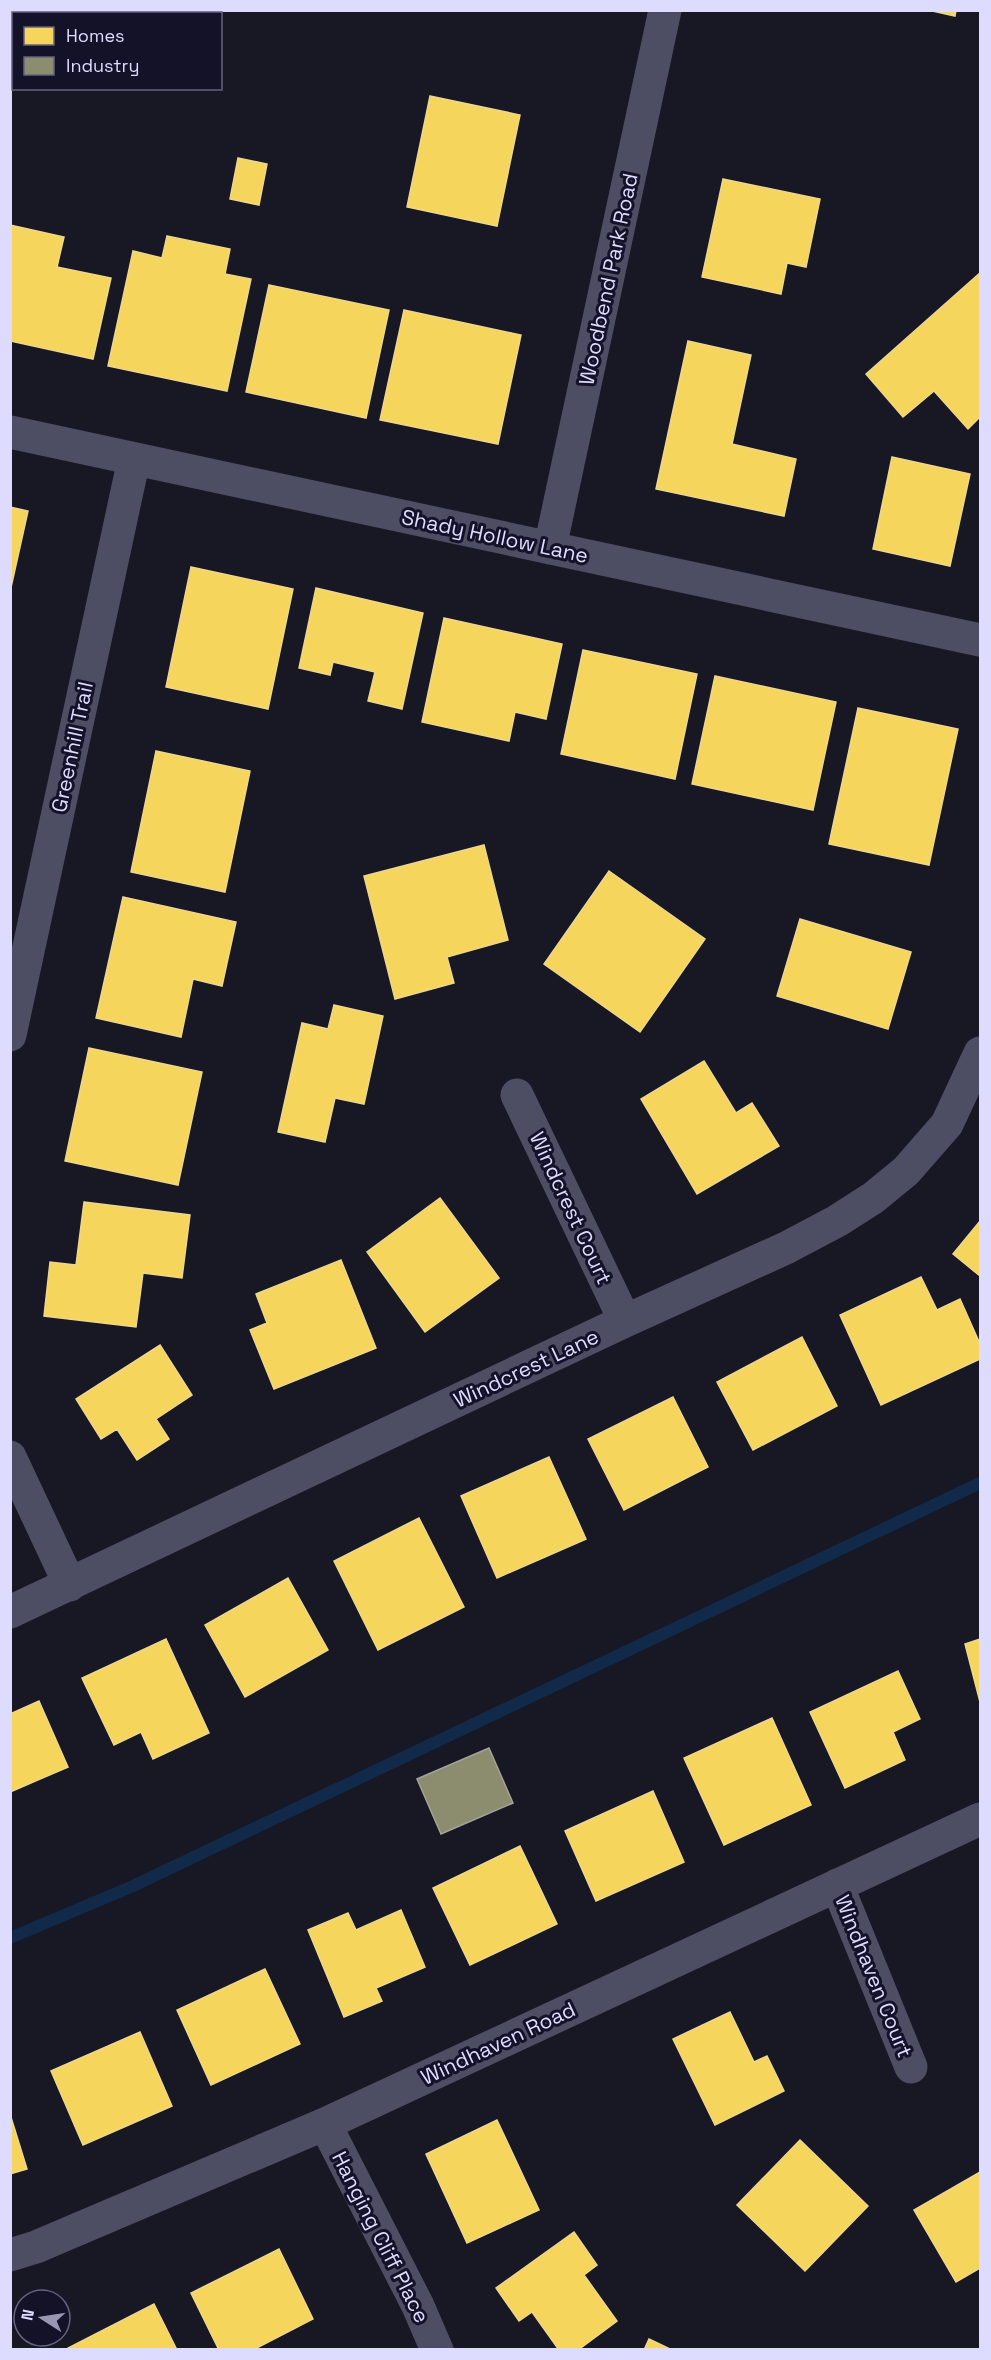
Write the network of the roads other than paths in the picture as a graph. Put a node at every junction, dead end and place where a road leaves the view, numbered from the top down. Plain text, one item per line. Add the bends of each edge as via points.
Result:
1 (665, 10) edge
2 (10, 432) edge
3 (134, 459) junction
4 (550, 548) junction
5 (981, 639) edge
6 (10, 1035) edge
7 (981, 1053) edge
8 (517, 1095) dead end
9 (625, 1321) junction
10 (10, 1457) edge
11 (70, 1585) junction
12 (10, 1612) edge
13 (981, 1819) edge
14 (837, 1885) junction
15 (910, 2067) dead end
16 (325, 2124) junction
17 (10, 2255) edge
18 (437, 2349) edge

1 - 4 street, Woodbend Park Road
2 - 3 street, Shady Hollow Lane
3 - 4 street, Shady Hollow Lane
3 - 6 street, Greenhill Trail
4 - 5 street, Shady Hollow Lane
7 - 9 street, Windcrest Lane via 947,1124 906,1171 873,1198 786,1248
8 - 9 street, Windcrest Court
9 - 11 street, Windcrest Lane
10 - 11 street
11 - 12 street, Windcrest Lane
13 - 14 street, Windhaven Road
14 - 15 street, Windhaven Court
14 - 16 street, Windhaven Road
16 - 17 street, Windhaven Road
16 - 18 street, Hanging Cliff Place

